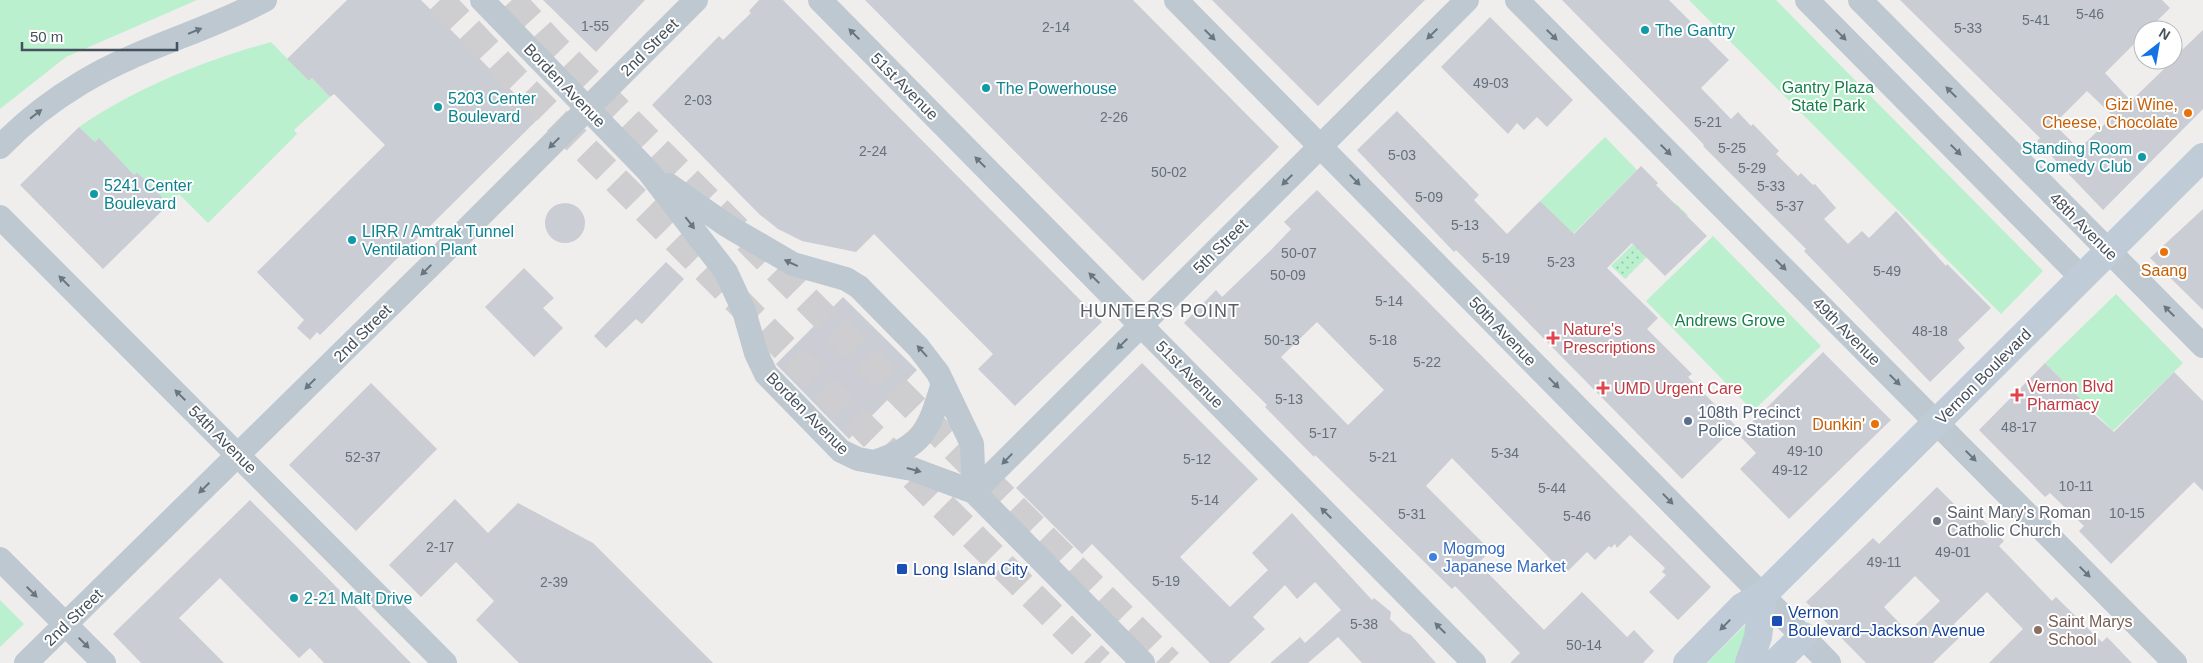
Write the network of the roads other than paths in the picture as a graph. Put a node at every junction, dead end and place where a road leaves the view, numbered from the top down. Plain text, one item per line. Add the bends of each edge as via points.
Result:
1 (265, 0) edge
2 (482, 0) edge
3 (696, 0) edge
4 (820, 0) edge
5 (1176, 0) edge
6 (1466, 0) edge
7 (1517, 0) edge
8 (1807, 0) edge
9 (1860, 0) edge
10 (588, 109) junction
11 (1321, 145) junction
12 (0, 147) edge
13 (2203, 157) edge
14 (648, 171) junction
15 (0, 217) edge
16 (2109, 251) junction
17 (2082, 278) junction
18 (1141, 325) junction
19 (2203, 346) edge
20 (943, 383) junction
21 (1937, 422) junction
22 (239, 454) junction
23 (872, 462) junction
24 (974, 492) junction
25 (0, 559) edge
26 (1763, 595) junction
27 (65, 624) junction
28 (1803, 636) junction
29 (26, 663) edge
30 (104, 663) edge
31 (445, 663) edge
32 (1143, 663) edge
33 (1474, 663) edge
34 (1687, 663) edge
35 (1749, 663) edge
36 (1775, 663) edge
37 (1829, 663) edge
38 (2175, 663) edge

12 -> 1 street via 48,104 81,82
2 - 10 street, Borden Avenue
3 - 10 street, 2nd Street
18 -> 4 street, 51st Avenue
5 -> 11 street, 50th Avenue
6 -> 11 street, 5th Street
7 -> 21 street, 49th Avenue
8 -> 17 street
16 -> 9 street, 48th Avenue
10 - 14 street, Borden Avenue
10 -> 22 street, 2nd Street
11 -> 18 street, 5th Street
11 -> 26 street, 50th Avenue
13 - 16 main road, Vernon Boulevard
20 -> 14 street, Borden Avenue via 918,347 854,283 781,257 726,225
14 -> 23 street, Borden Avenue via 726,272 744,311 756,353 766,374 841,451 850,457
22 -> 15 street, 54th Avenue
16 - 17 main road, Vernon Boulevard
19 -> 16 street, 48th Avenue
17 - 21 main road, Vernon Boulevard
18 -> 24 street, 5th Street
33 -> 18 street, 51st Avenue
20 - 23 street via 933,415 918,440 902,451
20 - 24 street, Borden Avenue via 972,444
21 - 26 main road, Vernon Boulevard
21 -> 38 street, 49th Avenue
22 -> 27 street, 2nd Street
22 - 31 street, 54th Avenue
23 -> 24 street, Borden Avenue via 912,469
24 - 32 street, Borden Avenue
25 -> 27 street
26 - 28 street, 50th Avenue
26 -> 34 main road, Vernon Boulevard via 1742,607
26 - 35 main road via 1758,637
27 - 29 street, 2nd Street
27 -> 30 street
28 - 36 main road
28 - 37 street, 50th Avenue

